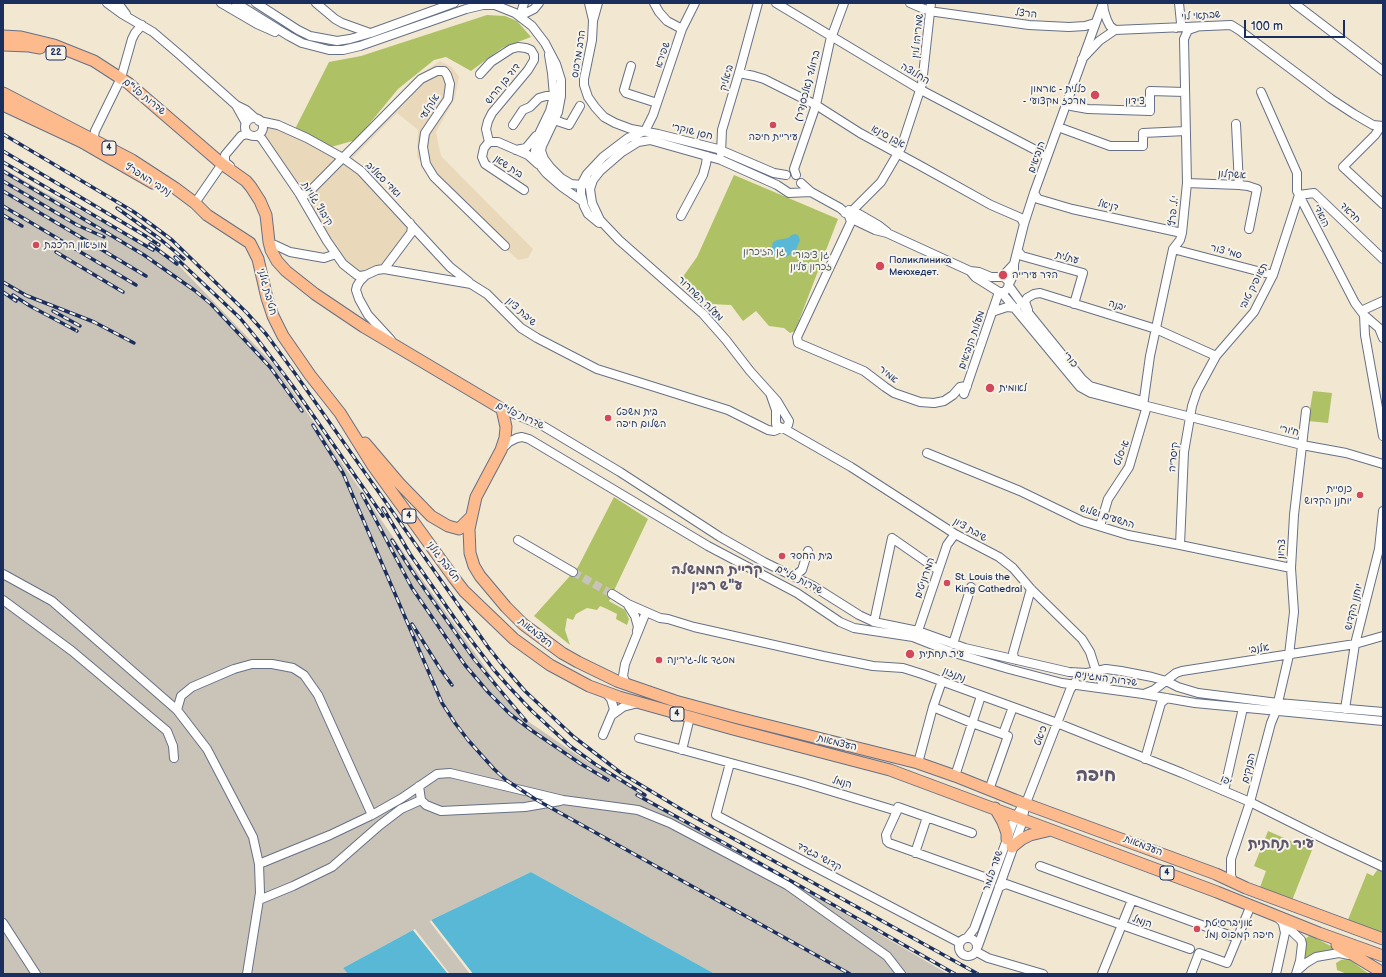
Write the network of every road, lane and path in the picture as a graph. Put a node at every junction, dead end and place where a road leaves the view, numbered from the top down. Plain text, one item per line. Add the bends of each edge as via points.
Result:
1 (107, 3) edge
2 (118, 3) edge
3 (221, 3) edge
4 (236, 3) edge
5 (256, 3) edge
6 (260, 3) edge
7 (316, 3) edge
8 (454, 3) edge
9 (524, 3) edge
10 (539, 3) edge
11 (589, 3) edge
12 (598, 3) edge
13 (654, 3) edge
14 (695, 3) edge
15 (758, 3) edge
16 (776, 3) edge
17 (844, 3) edge
18 (910, 3) edge
19 (1103, 3) edge
20 (1179, 3) edge
21 (1294, 3) edge
22 (931, 7) edge
23 (271, 12) junction
24 (520, 16) junction
25 (132, 20) junction
26 (593, 21) junction
27 (1095, 23) junction
28 (142, 25) junction
29 (1197, 27) junction
30 (1173, 28) junction
31 (682, 29) junction
32 (1115, 30) junction
33 (371, 33) junction
34 (288, 36) junction
35 (832, 36) junction
36 (1184, 39) junction
37 (5, 42) edge
38 (545, 43) junction
39 (1082, 58) junction
40 (631, 66) dead end
41 (1383, 71) edge
42 (739, 73) junction
43 (480, 74) dead end
44 (121, 78) junction
45 (921, 90) junction
46 (1185, 92) junction
47 (1261, 92) dead end
48 (3, 94) edge
49 (554, 96) junction
50 (1067, 102) junction
51 (657, 103) junction
52 (3, 105) edge
53 (236, 105) junction
54 (816, 105) junction
55 (580, 106) dead end
56 (595, 107) joint
57 (653, 115) junction
58 (257, 119) junction
59 (554, 120) junction
60 (246, 123) junction
61 (1236, 124) dead end
62 (513, 125) dead end
63 (1382, 126) edge
64 (1058, 127) junction
65 (722, 130) junction
66 (1186, 130) junction
67 (540, 131) junction
68 (645, 131) junction
69 (658, 134) junction
70 (252, 135) junction
71 (94, 140) junction
72 (489, 142) junction
73 (707, 146) junction
74 (352, 149) junction
75 (515, 150) junction
76 (720, 150) junction
77 (332, 152) junction
78 (898, 154) junction
79 (707, 156) junction
80 (1047, 156) junction
81 (343, 158) junction
82 (723, 161) junction
83 (224, 163) junction
84 (542, 168) junction
85 (703, 175) junction
86 (786, 175) junction
87 (796, 175) junction
88 (593, 180) junction
89 (801, 183) junction
90 (1188, 183) junction
91 (581, 185) junction
92 (1239, 185) junction
93 (524, 190) dead end
94 (784, 191) junction
95 (795, 192) junction
96 (811, 192) junction
97 (299, 193) junction
98 (1034, 193) junction
99 (1299, 195) junction
100 (582, 201) junction
101 (195, 203) junction
102 (860, 204) junction
103 (1383, 204) edge
104 (847, 212) junction
105 (207, 215) junction
106 (861, 215) junction
107 (681, 216) dead end
108 (409, 222) junction
109 (1024, 224) junction
110 (606, 228) junction
111 (1249, 229) dead end
112 (887, 233) junction
113 (1182, 233) junction
114 (275, 245) dead end
115 (505, 246) dead end
116 (1173, 249) junction
117 (1018, 251) junction
118 (336, 254) junction
119 (1383, 259) edge
120 (1014, 264) junction
121 (384, 269) junction
122 (970, 271) junction
123 (366, 275) junction
124 (1273, 275) junction
125 (1000, 278) junction
126 (471, 284) junction
127 (1009, 285) junction
128 (999, 291) junction
129 (1383, 301) edge
130 (1074, 304) junction
131 (1016, 308) junction
132 (992, 312) junction
133 (1362, 313) junction
134 (1030, 315) junction
135 (1381, 328) edge
136 (1156, 329) junction
137 (1383, 338) edge
138 (407, 352) junction
139 (1216, 356) junction
140 (1206, 375) joint
141 (966, 386) junction
142 (964, 394) dead end
143 (1146, 405) junction
144 (502, 409) junction
145 (1306, 411) dead end
146 (340, 413) junction
147 (1190, 418) junction
148 (780, 422) junction
149 (1383, 436) edge
150 (1302, 445) junction
151 (501, 450) junction
152 (927, 453) dead end
153 (1383, 464) edge
154 (1383, 511) edge
155 (472, 515) junction
156 (1100, 526) junction
157 (955, 534) junction
158 (518, 540) dead end
159 (1180, 545) junction
160 (1381, 550) edge
161 (808, 551) dead end
162 (805, 565) junction
163 (1291, 568) junction
164 (938, 570) junction
165 (573, 572) tunnel mouth
166 (3, 574) edge
167 (793, 576) junction
168 (813, 586) junction
169 (971, 587) dead end
170 (1032, 589) junction
171 (612, 594) tunnel mouth
172 (3, 600) edge
173 (628, 604) junction
174 (845, 606) junction
175 (648, 611) junction
176 (486, 612) joint
177 (664, 618) junction
178 (835, 618) junction
179 (874, 622) junction
180 (918, 631) junction
181 (1383, 636) edge
182 (636, 637) junction
183 (953, 644) junction
184 (1355, 644) junction
185 (1289, 655) junction
186 (1017, 660) junction
187 (625, 664) junction
188 (1096, 671) junction
189 (1087, 673) junction
190 (605, 676) junction
191 (942, 681) junction
192 (1166, 681) junction
193 (626, 684) junction
194 (1073, 684) junction
195 (1107, 688) junction
196 (606, 693) junction
197 (1143, 694) junction
198 (981, 696) junction
199 (1167, 698) junction
200 (638, 703) junction
201 (1013, 706) junction
202 (933, 707) junction
203 (1243, 708) junction
204 (1274, 708) junction
205 (1345, 709) junction
206 (177, 710) junction
207 (1383, 712) edge
208 (612, 715) junction
209 (690, 717) junction
210 (1383, 721) edge
211 (972, 723) junction
212 (1057, 723) junction
213 (1003, 734) junction
214 (603, 735) dead end
215 (639, 738) dead end
216 (682, 750) junction
217 (174, 758) dead end
218 (1145, 759) junction
219 (918, 762) junction
220 (730, 763) junction
221 (955, 776) junction
222 (419, 786) junction
223 (989, 790) junction
224 (1224, 791) junction
225 (421, 800) junction
226 (563, 800) junction
227 (1250, 802) junction
228 (995, 808) junction
229 (897, 811) junction
230 (1021, 813) junction
231 (372, 815) junction
232 (927, 817) junction
233 (1053, 830) junction
234 (972, 833) dead end
235 (1010, 843) junction
236 (915, 853) junction
237 (259, 864) junction
238 (1040, 866) dead end
239 (1383, 867) edge
240 (1237, 884) junction
241 (990, 885) junction
242 (999, 886) junction
243 (258, 900) junction
244 (1132, 900) junction
245 (1251, 905) junction
246 (1278, 918) junction
247 (3, 923) edge
248 (1121, 925) junction
249 (1319, 933) junction
250 (1237, 938) junction
251 (1383, 939) edge
252 (964, 940) junction
253 (977, 949) junction
254 (1190, 949) dead end
255 (1383, 956) edge
256 (1358, 957) junction
257 (1297, 972) edge
258 (1383, 973) edge
259 (36, 974) edge
260 (247, 974) edge
261 (900, 974) edge
262 (1043, 974) edge
263 (1102, 974) edge
264 (1191, 974) edge
265 (1276, 974) edge

1 - 25 street
2 - 25 street
3 - 34 street via 257,24
4 - 34 street
5 - 23 street
6 - 23 street
7 - 33 street via 342,23
8 - 33 street
9 - 24 street
10 - 24 street via 534,9
11 - 26 street
12 - 26 street, הרב מרכוס
13 - 31 street via 662,17
14 - 31 street, שפירא
15 - 42 street, ביאליק
16 - 35 street, החלוצה
17 - 35 street, ברוולד (אלכסנדר)
18 - 22 street, הרצל
19 - 27 street, הנביאים
19 - 32 street via 1107,20
20 - 30 street via 1181,23 1180,26
21 - 41 street
22 - 27 street, הרצל via 1029,25 1069,27
22 - 45 street, שמריהו לוין
23 - 33 street via 298,30 322,39 337,41
24 - 34 street, הרב מרכוס via 495,5 483,5 343,50 330,50 302,43
24 - 38 street, הרב מרכוס via 532,26
25 - 28 street
26 - 56 street, הרב מרכוס via 584,78 586,90
27 - 39 street, הנביאים
28 - 44 street via 132,39
28 - 53 street
29 - 30 street, שבתאי לוי
29 - 36 street via 1188,30
29 - 63 street, שבתאי לוי via 1235,27 1348,110 1373,125
30 - 32 street, שבתאי לוי
30 - 36 street
31 - 51 street, שפירא
32 - 39 street, הנביאים via 1098,41
35 - 45 street, החלוצה
35 - 54 street, ברוולד (אלכסנדר)
36 - 46 street, י.ל. פרץ
37 - 44 highway, שדרות פלי"ם / 22 via 40,48 101,67
38 - 49 street, הרב מרכוס
38 - 59 street, הרב מרכוס via 556,64 562,88
39 - 50 street, הנביאים
40 - 51 street via 624,90 626,93
42 - 54 street, אבן סינא via 764,79
42 - 65 street, ביאליק
43 - 72 street, דוד בן הרוש via 491,62 511,49 526,48 534,55 528,70 492,113 486,129
44 - 71 street
44 - 83 highway, שדרות פלי"ם
45 - 78 street, שמריהו לוין
45 - 80 street, החלוצה
46 - 50 street, צידון via 1150,91 1150,111 1088,109 1071,106
46 - 66 street, י.ל. פרץ
47 - 99 street, הואדי via 1297,173
48 - 71 highway, חטיבת גולני / 4
49 - 62 street via 539,98 523,110
49 - 67 street, הרב מרכוס
50 - 64 street, הנביאים
51 - 57 street, שפירא
52 - 105 highway, נתיבי המפרץ via 82,142 126,166 191,208
53 - 58 street
53 - 60 street
54 - 78 street, אבן סינא
54 - 87 street, ברוולד (אלכסנדר) via 794,169
55 - 59 street via 569,125
56 - 68 street, חסן שוקרי via 609,121
57 - 68 street, שפירא
57 - 69 street
58 - 60 street via 250,119
58 - 70 street via 262,125 262,131
58 - 77 street, ואדי סאליב via 294,132
59 - 91 street, הרב מרכוס via 543,141 542,155 561,178 571,184
60 - 70 street via 245,128
61 - 92 street
63 - 103 street via 1343,167
64 - 66 street via 1110,146 1143,146 1143,133
64 - 80 street, הנביאים
65 - 73 street via 716,141
65 - 76 street, ביאליק
66 - 90 street, י.ל. פרץ
67 - 75 street, בית שאן via 526,148
67 - 84 street, הרב מרכוס via 536,151
68 - 69 street, חסן שוקרי
68 - 91 street via 628,138 603,156
69 - 73 street, חסן שוקרי
70 - 83 street via 241,136 225,155
70 - 97 street, קיבוץ גלויות via 262,139
71 - 101 highway, חטיבת גולני / 4 via 132,160
72 - 75 street, בית שאן via 498,142
72 - 93 street, בית שאן via 482,152 483,161 488,167
73 - 76 street, חסן שוקרי
74 - 77 street via 340,153
74 - 81 street
74 - 115 street, אלקלעי via 421,79 437,70 444,71 450,84 448,98 425,133 423,147 426,164 434,177
75 - 84 street, בית שאן via 530,157
76 - 82 street, ביאליק
76 - 86 street, חסן שוקרי via 774,173
77 - 81 street, ואדי סאליב
78 - 102 street, שמריהו לוין via 880,182
78 - 109 street, אבן סינא via 991,205 1021,218
79 - 82 street, חסן שוקרי
79 - 85 street
79 - 88 street, חסן שוקרי via 644,140 622,152
80 - 98 street, הנביאים
81 - 97 street via 307,194
81 - 108 street, ואדי סאליב via 369,179
82 - 85 street via 710,166
82 - 94 street, חסן שוקרי via 777,185
83 - 101 street
83 - 138 highway, שדרות פלי"ם via 251,187 260,201 267,222 271,250 283,269 364,327
84 - 100 street, הרב מרכוס
85 - 107 street
86 - 87 street
86 - 94 street via 781,182
87 - 89 street
88 - 91 street
88 - 110 street, מעלה השחרור via 590,189 592,203
89 - 95 street
89 - 96 street
90 - 92 street, אשקלון
90 - 113 street, י.ל. פרץ
91 - 100 street, מעלה השחרור
92 - 111 street, אשקלון via 1257,189
94 - 95 street
95 - 96 street
96 - 104 street
97 - 118 street, קיבוץ גלויות
98 - 109 street, הנביאים
98 - 113 street, דניאל via 1038,199 1072,209
99 - 119 street, חדאד via 1314,193
99 - 124 street, תאופיק טובי
99 - 133 street, הואדי
100 - 110 street, מעלה השחרור via 588,214
101 - 105 highway, חטיבת גולני / 4
102 - 104 street, שמריהו לוין
102 - 106 street via 858,209
104 - 106 street
104 - 112 street via 874,230
104 - 141 street, אמיר via 851,222 797,341 801,346 864,370 894,393 924,403 939,402 960,387
105 - 146 highway, חטיבת גולני / 4 via 253,248 273,316 283,336
106 - 112 street
108 - 121 street via 412,227 411,233
108 - 126 street, ואדי סאליב via 456,272
109 - 117 street, הנביאים
110 - 148 street, מעלה השחרור via 703,314 777,401
112 - 122 street
113 - 116 street, י.ל. פרץ
114 - 118 street via 290,252 324,258
116 - 124 street, סמ' צור
116 - 136 street, י.ל. פרץ
117 - 120 street, הנביאים
117 - 130 street, עתלית via 1022,256 1083,273
118 - 123 street, קיבוץ גלויות via 353,272 360,276
120 - 125 street, הנביאים
120 - 127 street, הנביאים via 1015,270
121 - 123 street, שיבת ציון
121 - 126 street, שיבת ציון
122 - 125 street via 991,278
122 - 128 street via 975,278
123 - 138 street via 356,290 361,304 377,325
124 - 139 street, תאופיק טובי via 1254,312
125 - 127 street via 1007,280
125 - 128 street via 994,284
126 - 148 street, שיבת ציון via 487,294 521,328 596,369 728,410 771,431
127 - 128 street via 1007,290
127 - 134 street, כורי
128 - 131 street, כורי
128 - 132 street, מעלות הנביאים
129 - 133 street
130 - 134 street, יבנה via 1040,293 1034,294 1028,296 1025,302
130 - 136 street, יבנה
131 - 132 street via 1008,307
131 - 143 street, כורי via 1080,387 1141,406
132 - 141 street, מעלות הנביאים
133 - 135 street, הואדי
133 - 149 street
134 - 143 street, כורי via 1086,383 1139,400
135 - 137 street, הואדי
136 - 139 street, יבנה
136 - 143 street, י.ל. פרץ via 1147,372
138 - 144 highway, שדרות פלי"ם
139 - 140 street, תאופיק טובי
140 - 147 street, קיסריה via 1197,391
141 - 142 street, מעלות הנביאים
143 - 147 street, כורי
143 - 156 street, א-סלט via 1129,467 1108,499
144 - 151 highway, העצמאות / 4 via 506,427
144 - 167 street, שדרות פלי"ם via 543,426 720,537
145 - 150 street, צהיון
146 - 155 highway via 399,483 431,516 459,529
146 - 176 highway, חטיבת גולני / 4 via 373,466 454,578
147 - 150 street, ח'ורי
147 - 159 street, קיסריה via 1184,452
148 - 157 street, שיבת ציון
150 - 153 street, ח'ורי via 1346,453
150 - 163 street, צהיון
151 - 155 highway, העצמאות / 4 via 476,497
151 - 178 street, שדרות פלי"ם via 513,439 529,439 708,546 797,593
152 - 156 street, התשעים ושלוש via 1020,490 1082,521
154 - 160 street, יוחנן הקדוש
155 - 190 highway, העצמאות / 4 via 469,529 470,553 474,566 492,592 541,639
156 - 159 street, התשעים ושלוש via 1128,535
157 - 164 street, המרוניטים via 947,545
157 - 170 street, שיבת ציון via 999,557 1014,568
158 - 165 street
159 - 163 street, התשעים ושלוש
160 - 184 street, יוחנן הקדוש
161 - 162 street
162 - 167 street
162 - 168 street via 806,576
163 - 185 street, צהיון via 1294,612
164 - 179 street via 892,538
164 - 180 street, המרוניטים
166 - 206 street via 52,601
167 - 168 street, שדרות פלי"ם
168 - 174 street, שדרות פלי"ם
169 - 183 street
170 - 186 street via 1013,653
170 - 188 street, שיבת ציון via 1082,639 1090,652
171 - 173 street, נתנזון
172 - 217 street via 72,651 167,731 173,746
173 - 175 street, נתנזון
173 - 182 street via 634,611 637,621
174 - 178 street via 845,615
174 - 179 street, שדרות המגינים
175 - 177 street, נתנזון
175 - 182 street
176 - 196 highway, העצמאות / 4 via 514,639 550,665
177 - 182 street via 643,625
177 - 191 street, נתנזון via 823,656 834,664 841,660 903,668
178 - 194 street, שדרות המגינים via 854,628 913,637 951,652
179 - 180 street, שדרות המגינים
180 - 183 street, שדרות המגינים
181 - 184 street, אלנבי
182 - 187 street
183 - 186 street, שדרות המגינים
184 - 185 street, אלנבי
184 - 205 street, יוחנן הקדוש
185 - 192 street, אלנבי via 1182,671
185 - 204 street, הבנקים
186 - 189 street, שדרות המגינים via 1069,672
187 - 190 street via 616,672
187 - 193 street via 623,676
188 - 189 street, שדרות המגינים
188 - 192 street, שדרות המגינים via 1106,669 1137,673
188 - 195 street, שיבת ציון via 1100,681
189 - 194 street, כיאט
190 - 193 highway, העצמאות / 4
191 - 198 street, נתנזון
191 - 202 street
192 - 197 street, אלנבי
192 - 204 street, שדרות המגינים via 1198,693 1265,701
193 - 219 highway, העצמאות / 4 via 738,718
194 - 195 street, שדרות המגינים
194 - 212 street, כיאט
195 - 197 street, שדרות המגינים
196 - 200 highway, העצמאות / 4
196 - 208 street via 613,705
197 - 199 street, שדרות המגינים
198 - 201 street, נתנזון
198 - 211 street
199 - 203 street, שדרות המגינים via 1195,704
199 - 218 street via 1161,703
200 - 208 street via 627,705
200 - 209 highway, העצמאות / 4
201 - 212 street, נתנזון
201 - 213 street
202 - 211 street
202 - 219 street
203 - 204 street, שדרות המגינים
203 - 224 street
204 - 205 street, שדרות המגינים
204 - 210 street, שדרות המגינים
204 - 227 street, הבנקים
205 - 207 street, שדרות המגינים
206 - 231 street via 181,696 192,687 234,669 252,664 293,668 304,675 318,695
206 - 237 street via 207,749 253,837
208 - 214 street
209 - 216 street
209 - 228 highway, העצמאות / 4 via 865,762
211 - 213 street
211 - 221 street
212 - 218 street, יפו
212 - 230 street, כיאט
213 - 223 street via 1008,736
215 - 216 street, הנמל
216 - 220 street, הנמל
218 - 224 street, יפו
219 - 221 highway, העצמאות / 4
220 - 229 street, הנמל
220 - 252 street, קדושי בגדד via 716,815
221 - 223 highway, העצמאות / 4
222 - 225 street
222 - 226 street via 437,774 450,773
222 - 231 street
223 - 230 highway, העצמאות / 4
224 - 227 street, יפו
225 - 226 street via 441,811 525,807
225 - 243 street via 401,809 332,867
226 - 261 street via 638,810 670,823 787,885 887,956
227 - 239 street, יפו
227 - 240 street, הבנקים via 1231,859 1231,875
228 - 230 highway, העצמאות / 4
228 - 235 highway
229 - 232 street, הנמל via 898,807
229 - 236 street via 886,835 887,841
230 - 233 highway, העצמאות / 4
230 - 235 street, שער פלמר
230 - 240 highway, העצמאות / 4 via 1209,871
231 - 237 street
232 - 234 street
232 - 236 street
233 - 235 highway
233 - 245 highway, העצמאות / 4
235 - 241 street, שער פלמר
235 - 242 street, שער פלמר
236 - 241 street via 987,878
237 - 243 street
238 - 244 street
240 - 251 highway, העצמאות / 4
241 - 252 street, שער פלמר via 974,929
242 - 248 street, הנמל via 1006,884
242 - 253 street, שער פלמר
243 - 260 street
244 - 248 street
244 - 250 street
245 - 246 highway, העצמאות / 4
245 - 250 street
246 - 249 highway, העצמאות / 4
246 - 257 street via 1301,940 1302,949
246 - 265 street via 1286,933
247 - 259 street
248 - 254 street, הנמל
248 - 263 street
249 - 255 highway, העצמאות / 4
249 - 256 highway
250 - 264 street via 1228,963 1199,953
252 - 253 street via 975,940
252 - 253 street via 959,948 964,955 972,956
253 - 262 street via 988,958
256 - 257 street via 1339,953 1323,955 1306,963
256 - 258 highway

